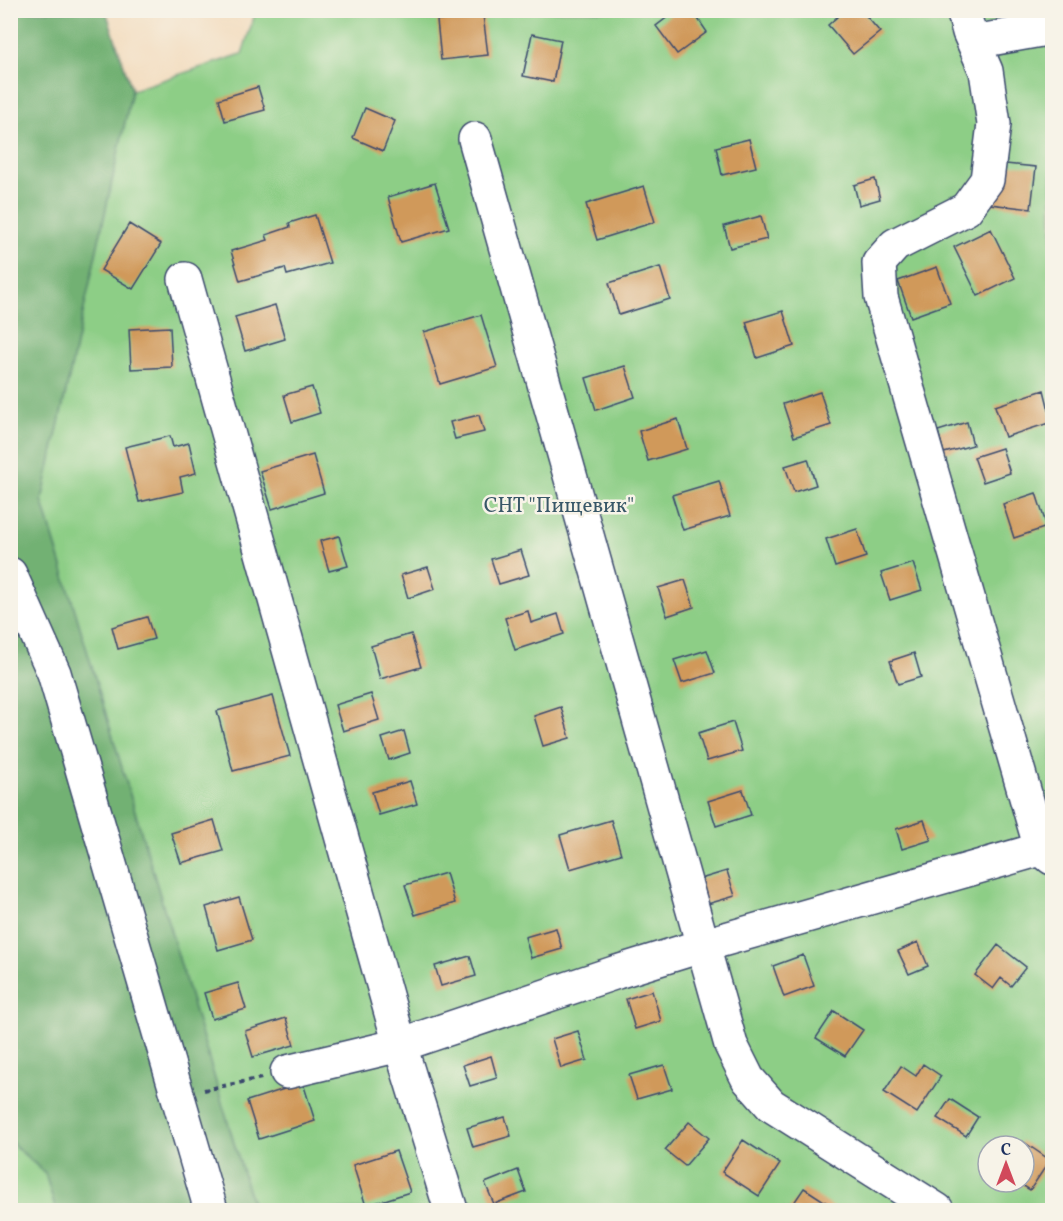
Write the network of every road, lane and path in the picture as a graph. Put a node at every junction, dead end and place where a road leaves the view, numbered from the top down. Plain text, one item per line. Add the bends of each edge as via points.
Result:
1 (963, 10) edge
2 (1053, 28) edge
3 (974, 42) junction
4 (475, 139) dead end
5 (184, 279) dead end
6 (10, 574) edge
7 (1047, 854) edge
8 (701, 946) junction
9 (400, 1044) junction
10 (287, 1072) joint
11 (177, 1095) junction
12 (211, 1210) edge
13 (451, 1210) edge
14 (937, 1210) edge

1 - 3 street
2 - 3 street
3 - 7 street via 986,71 994,124 987,180 966,209 895,245 879,262 882,297
4 - 8 street
5 - 9 street
6 - 11 street via 54,673
7 - 8 street
8 - 9 street
8 - 14 street via 730,1044 748,1079 771,1105
9 - 10 street
9 - 13 street
10 - 11 path
11 - 12 street

